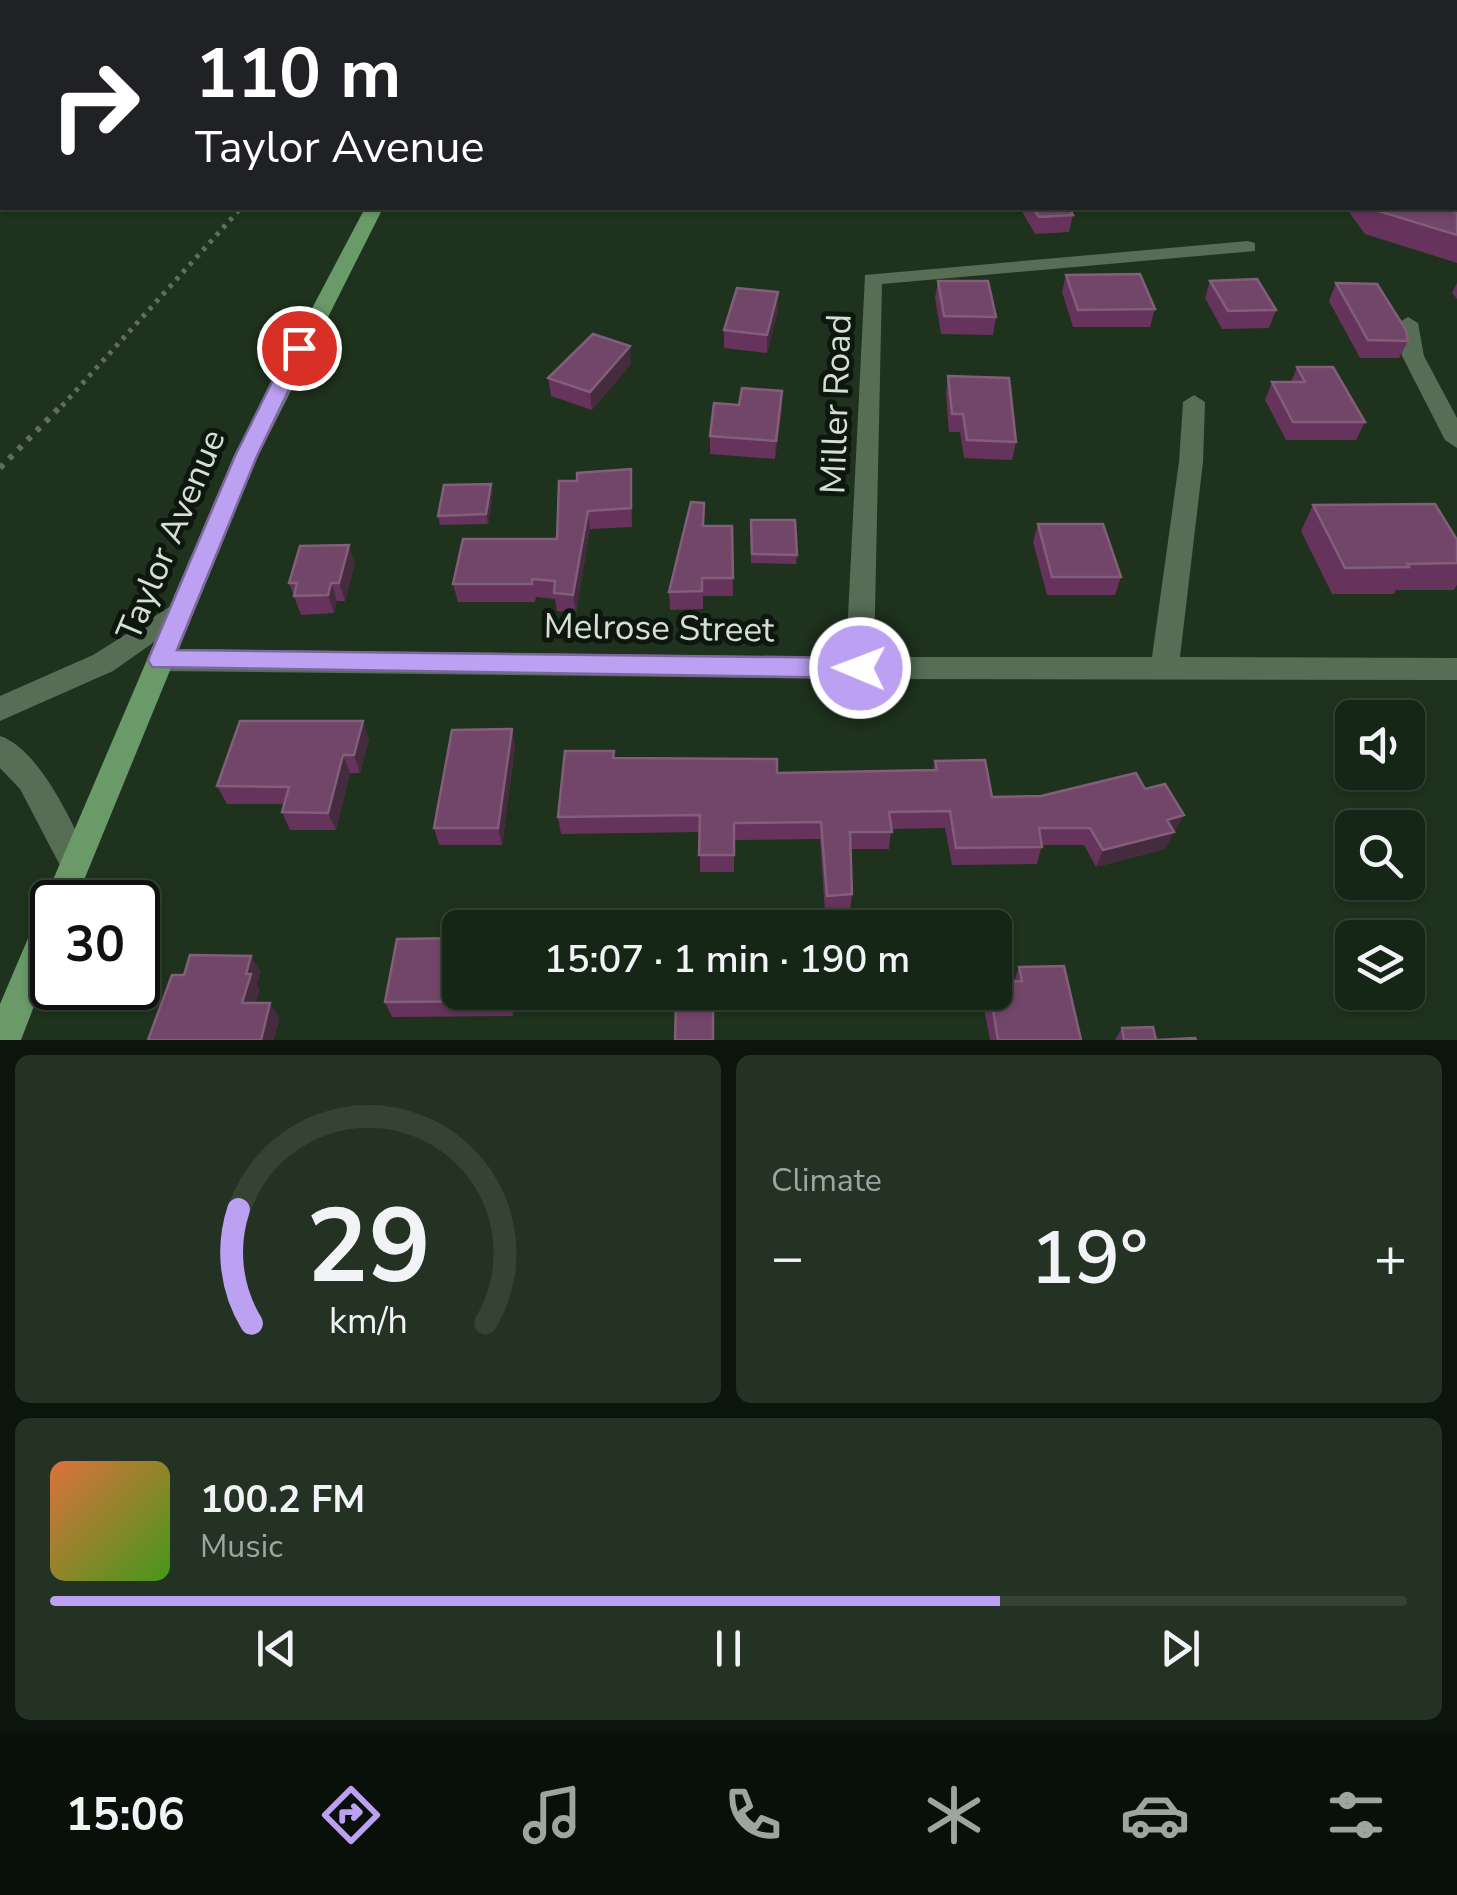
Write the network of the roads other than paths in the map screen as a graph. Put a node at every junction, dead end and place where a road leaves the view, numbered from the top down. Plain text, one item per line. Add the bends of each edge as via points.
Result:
1 (373, 210) edge
2 (1248, 247) dead end
3 (1408, 323) dead end
4 (1194, 402) dead end
5 (1457, 440) edge
6 (182, 609) junction
7 (160, 660) junction
8 (1166, 666) junction
9 (860, 668) junction
10 (1457, 668) edge
11 (0, 708) edge
12 (0, 748) edge
13 (75, 863) junction
14 (68, 880) edge
15 (30, 973) edge
16 (3, 1040) edge

1 - 6 main road, Taylor Avenue via 246,456
2 - 9 street, Miller Road via 872,279
3 - 5 street via 1413,356
4 - 8 street
6 - 7 main road, Taylor Avenue
6 - 11 street via 103,663
7 - 9 street, Melrose Street
7 - 13 main road, Taylor Avenue
8 - 9 street, Melrose Street
8 - 10 street, Melrose Street
12 - 13 street via 31,780
13 - 14 main road, Taylor Avenue
15 - 16 main road

